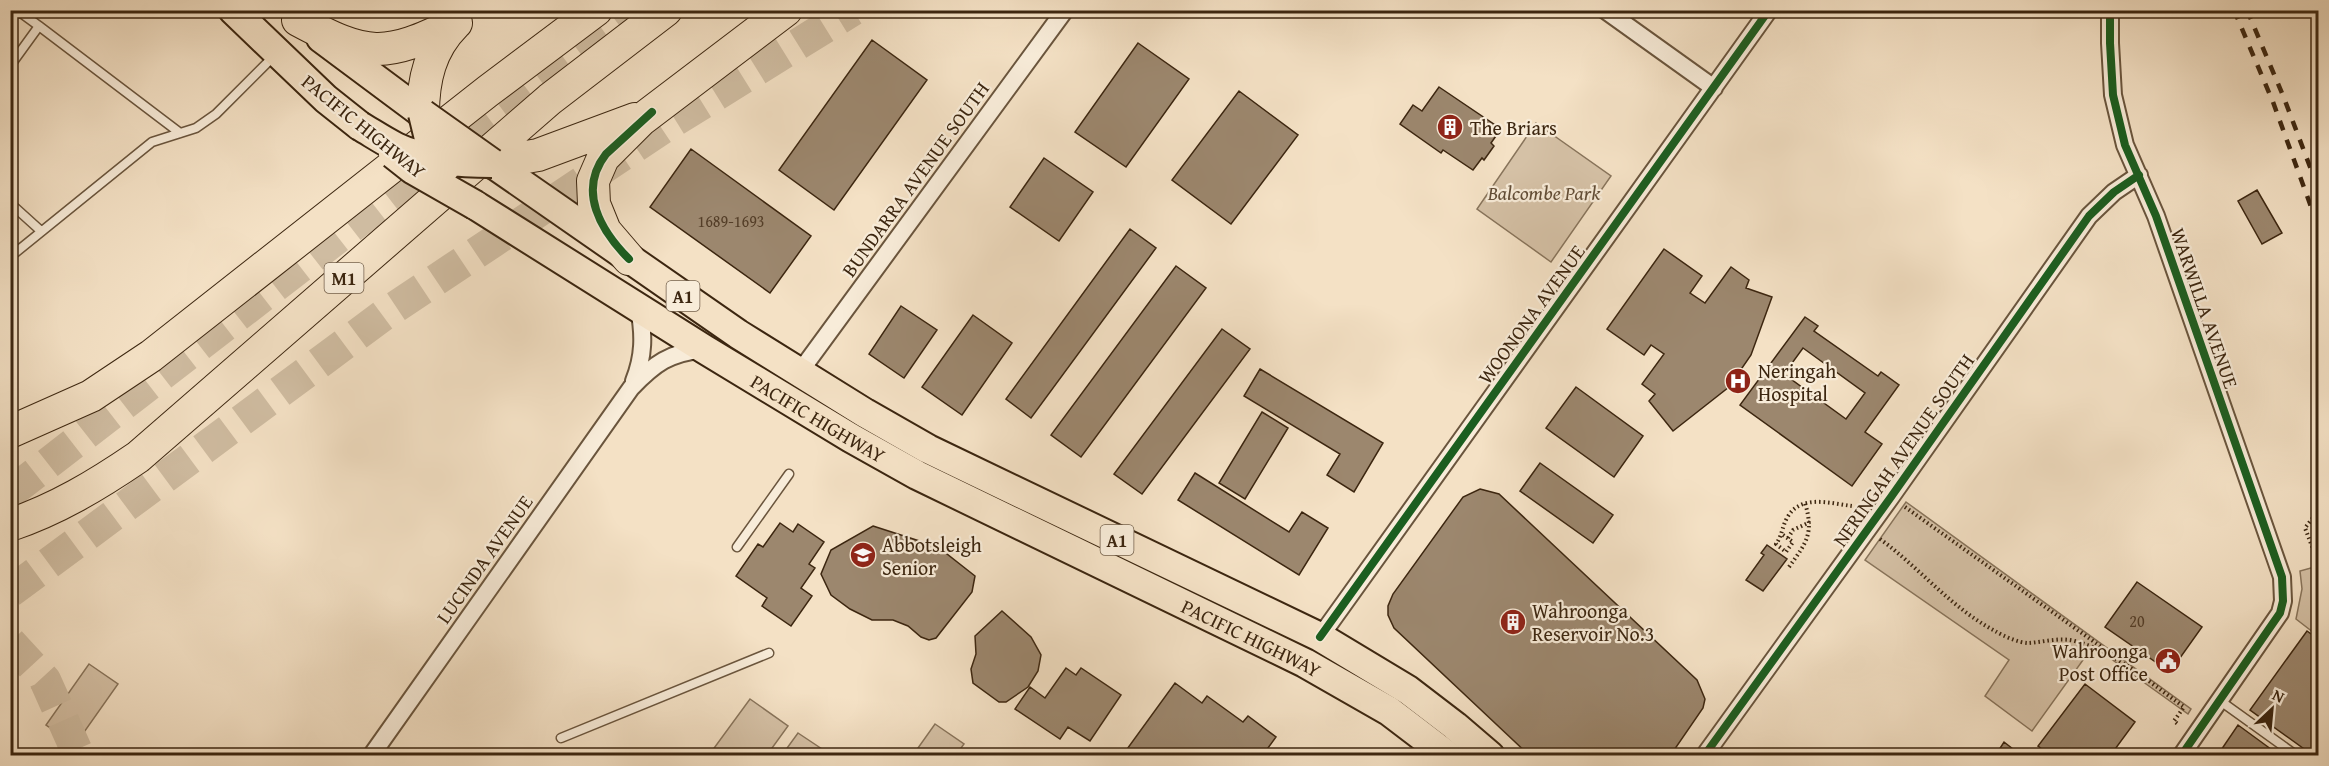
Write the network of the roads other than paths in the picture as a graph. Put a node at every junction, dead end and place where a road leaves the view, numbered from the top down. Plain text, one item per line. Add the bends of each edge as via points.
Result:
1 (17, 10) edge
2 (233, 10) edge
3 (596, 10) edge
4 (666, 10) edge
5 (786, 10) edge
6 (1065, 10) edge
7 (1605, 10) edge
8 (1769, 10) edge
9 (2110, 10) edge
10 (292, 15) edge
11 (464, 17) edge
12 (39, 26) junction
13 (277, 53) junction
14 (10, 66) edge
15 (1714, 88) junction
16 (652, 112) junction
17 (423, 114) junction
18 (360, 126) junction
19 (180, 133) junction
20 (439, 159) junction
21 (502, 170) junction
22 (2139, 175) junction
23 (10, 202) edge
24 (481, 207) junction
25 (41, 231) junction
26 (10, 257) edge
27 (629, 259) junction
28 (639, 308) junction
29 (704, 349) junction
30 (799, 373) junction
31 (632, 387) junction
32 (10, 432) edge
33 (789, 474) dead end
34 (10, 525) edge
35 (737, 547) dead end
36 (1320, 637) junction
37 (769, 653) dead end
38 (2219, 700) junction
39 (561, 738) dead end
40 (371, 756) edge
41 (1448, 756) edge
42 (1490, 756) edge
43 (1704, 756) edge
44 (2181, 756) edge
45 (2297, 756) edge

1 - 12 lane
2 - 13 highway, PACIFIC HIGHWAY
3 - 32 highway via 151,356 91,396
4 - 34 highway, M1 via 550,99 138,457 78,496
5 - 16 highway
6 - 30 street, BUNDARRA AVENUE SOUTH
7 - 15 street
8 - 15 street, WOONONA AVENUE
9 - 22 street, WARWILLA AVENUE via 2113,94 2126,145
10 - 11 highway via 335,39 379,50 421,39
10 - 17 highway, PACIFIC HIGHWAY
11 - 17 highway via 435,49 426,74
12 - 14 lane
12 - 19 lane
13 - 18 highway, PACIFIC HIGHWAY
13 - 19 lane via 216,114 196,128
15 - 36 street, WOONONA AVENUE
16 - 21 highway
16 - 27 highway via 606,154 593,182 599,220
17 - 20 highway, bridge via 427,135
17 - 21 highway, PACIFIC HIGHWAY, bridge
18 - 20 highway, bridge via 398,148
18 - 24 highway, PACIFIC HIGHWAY, bridge via 412,169
19 - 25 lane via 152,142
20 - 21 highway, bridge
20 - 24 highway, bridge
21 - 27 highway, PACIFIC HIGHWAY
22 - 38 street, WARWILLA AVENUE via 2282,577 2280,613
22 - 43 street, NERINGAH AVENUE SOUTH via 2089,216
23 - 25 lane
24 - 28 highway, PACIFIC HIGHWAY / A1
25 - 26 lane
27 - 30 highway, PACIFIC HIGHWAY / A1
28 - 29 highway, PACIFIC HIGHWAY / A1
28 - 31 street, LUCINDA AVENUE via 643,353
29 - 31 street, LUCINDA AVENUE via 666,358
29 - 41 highway, PACIFIC HIGHWAY / A1 via 918,475 1305,663 1389,711
30 - 36 highway, PACIFIC HIGHWAY / A1 via 928,449
31 - 40 street, LUCINDA AVENUE
33 - 35 lane
36 - 42 highway, PACIFIC HIGHWAY / A1 via 1408,690
37 - 39 lane
38 - 44 street
38 - 45 lane

